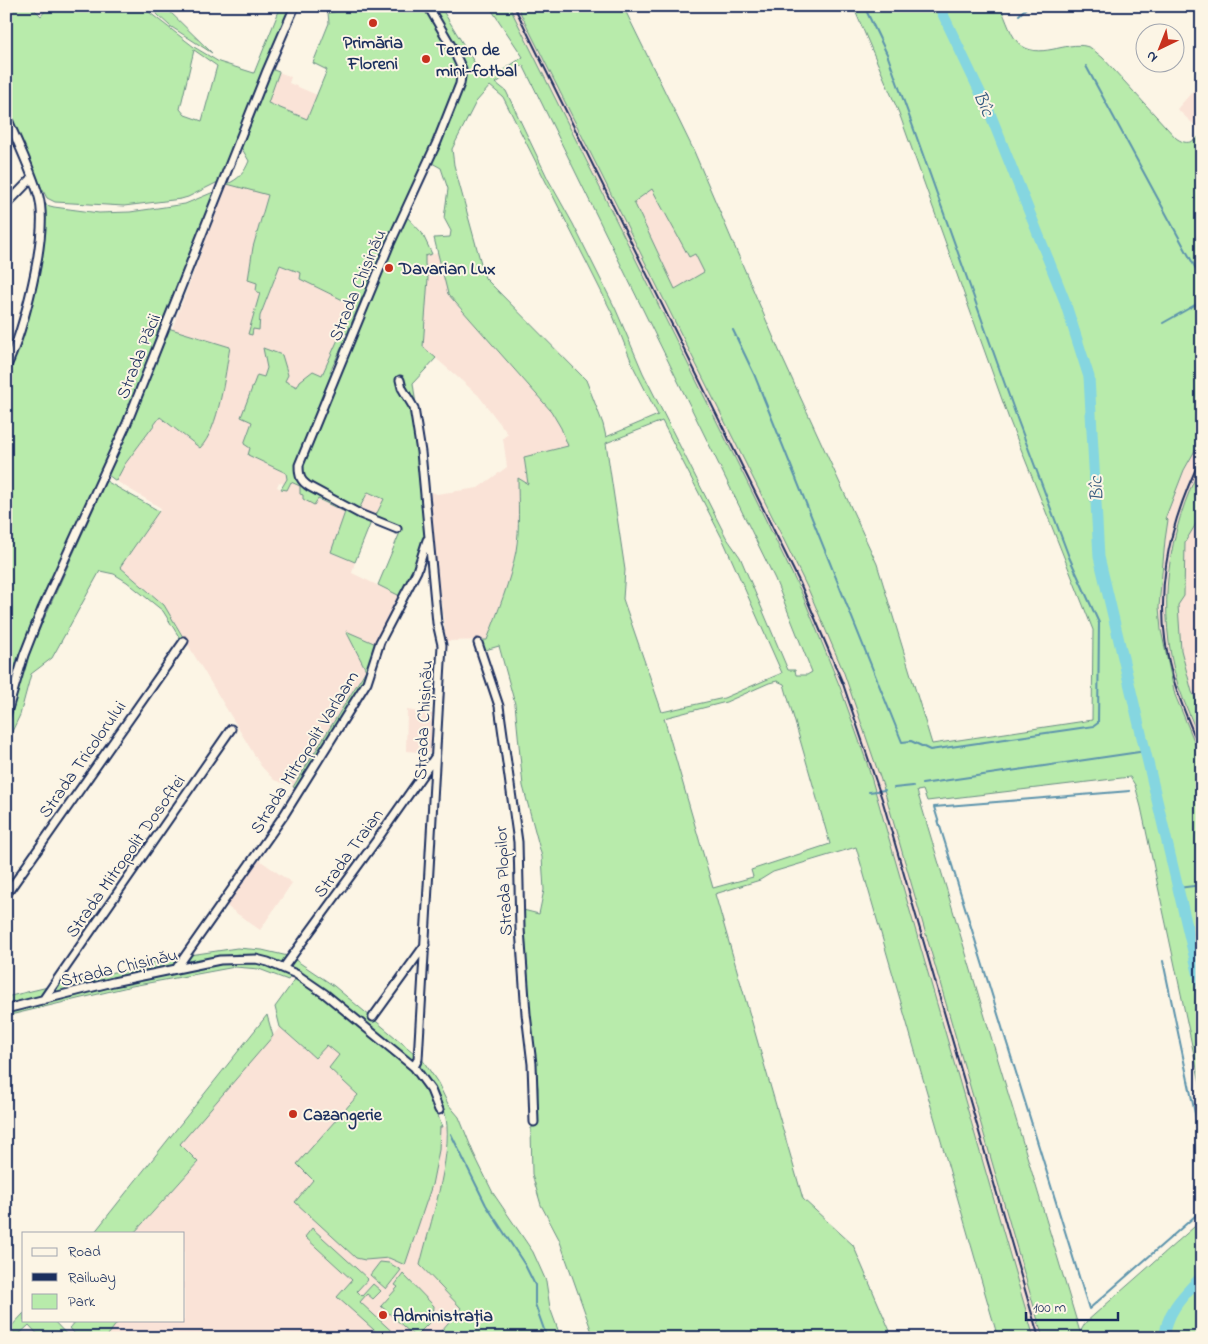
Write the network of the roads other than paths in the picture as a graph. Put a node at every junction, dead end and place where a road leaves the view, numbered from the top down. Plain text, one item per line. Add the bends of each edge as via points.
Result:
1 (295, 6) edge
2 (428, 6) edge
3 (6, 115) edge
4 (32, 178) junction
5 (6, 205) edge
6 (16, 339) junction
7 (6, 349) edge
8 (6, 368) edge
9 (400, 380) dead end
10 (397, 529) dead end
11 (428, 537) junction
12 (184, 641) dead end
13 (478, 643) dead end
14 (6, 716) edge
15 (231, 729) dead end
16 (436, 756) junction
17 (6, 895) edge
18 (425, 945) junction
19 (284, 967) junction
20 (176, 969) junction
21 (43, 1000) junction
22 (6, 1009) edge
23 (373, 1017) dead end
24 (414, 1067) junction
25 (440, 1110) dead end
26 (534, 1122) dead end

1 - 14 street, Strada Păcii via 127,424 42,609
2 - 10 street, Strada Chișinău via 462,70 460,84 385,255 299,465 302,482 360,514
3 - 4 street
4 - 5 street
4 - 6 street via 39,198 42,226 36,265
6 - 7 street
6 - 8 street
9 - 11 street, Strada Chișinău via 414,408 426,492
11 - 16 street, Strada Chișinău via 442,645
11 - 20 street, Strada Mitropolit Varlaam via 417,571 380,642 367,682 284,815
12 - 17 street, Strada Tricolorului
13 - 26 street, Strada Plopilor via 499,706 518,842 520,929
15 - 21 street, Strada Mitropolit Dosoftei
16 - 18 street, Strada Chișinău
16 - 19 street, Strada Traian
18 - 23 street
18 - 24 street, Strada Chișinău via 418,1059
19 - 20 street, Strada Chișinău via 245,959 220,960
19 - 24 street, Strada Chișinău via 325,994
20 - 21 street, Strada Chișinău
21 - 22 street, Strada Chișinău
24 - 25 street, Strada Chișinău via 431,1090

